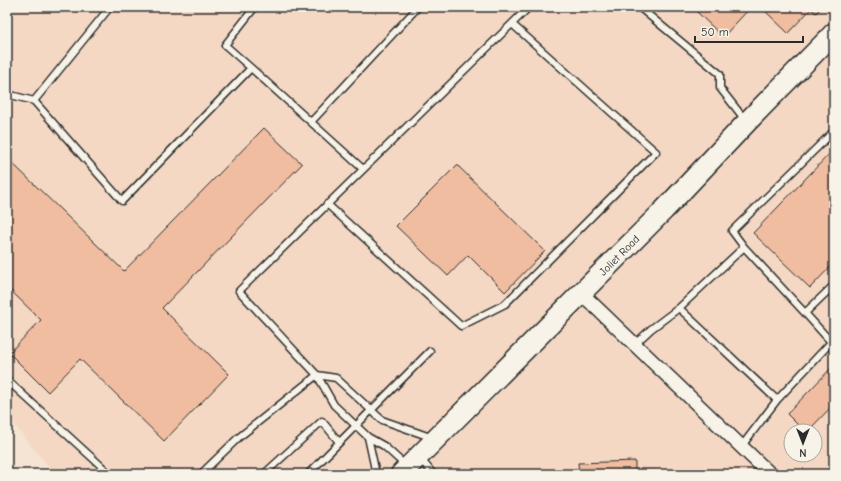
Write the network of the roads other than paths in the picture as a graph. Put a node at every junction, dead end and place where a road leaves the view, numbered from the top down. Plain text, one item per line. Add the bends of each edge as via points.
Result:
1 (110, 7) edge
2 (255, 7) edge
3 (418, 7) edge
4 (522, 7) edge
5 (639, 7) edge
6 (512, 24) junction
7 (834, 33) edge
8 (251, 68) junction
9 (7, 94) edge
10 (34, 101) junction
11 (311, 122) junction
12 (747, 122) junction
13 (834, 132) edge
14 (363, 169) junction
15 (327, 204) junction
16 (744, 247) junction
17 (834, 285) edge
18 (581, 293) junction
19 (679, 308) junction
20 (805, 313) junction
21 (832, 340) edge
22 (635, 344) junction
23 (430, 351) dead end
24 (317, 374) junction
25 (7, 380) edge
26 (777, 400) junction
27 (371, 410) junction
28 (356, 425) junction
29 (368, 437) junction
30 (436, 439) junction
31 (338, 442) junction
32 (741, 447) junction
33 (409, 466) edge
34 (110, 474) edge
35 (201, 474) edge
36 (264, 474) edge
37 (308, 474) edge
38 (376, 474) edge
39 (432, 474) edge
40 (770, 474) edge

1 - 10 lane
2 - 8 lane via 225,46
3 - 11 lane
4 - 6 lane via 526,10
5 - 12 lane via 720,74 720,88
6 - 14 lane
6 - 15 lane via 656,152 505,304 461,326
7 - 12 main road, Joliet Road
8 - 10 lane via 122,201
8 - 11 lane
9 - 10 lane
11 - 14 lane
12 - 18 main road, Joliet Road
13 - 16 lane via 732,231
14 - 15 lane
15 - 24 lane via 239,291
16 - 19 lane
16 - 20 lane
17 - 20 lane
18 - 22 street
18 - 30 main road, Joliet Road
19 - 22 lane
19 - 26 lane
20 - 21 lane
21 - 26 lane
22 - 32 street
23 - 27 lane
24 - 27 lane via 336,378
24 - 28 lane via 334,405
24 - 35 lane via 238,438
25 - 34 lane
26 - 32 lane
27 - 28 lane
27 - 30 lane via 382,420
28 - 29 lane
28 - 31 lane
29 - 33 lane
29 - 38 lane
30 - 33 main road, Joliet Road
31 - 36 lane via 322,421
31 - 37 lane
32 - 40 street
33 - 39 lane

